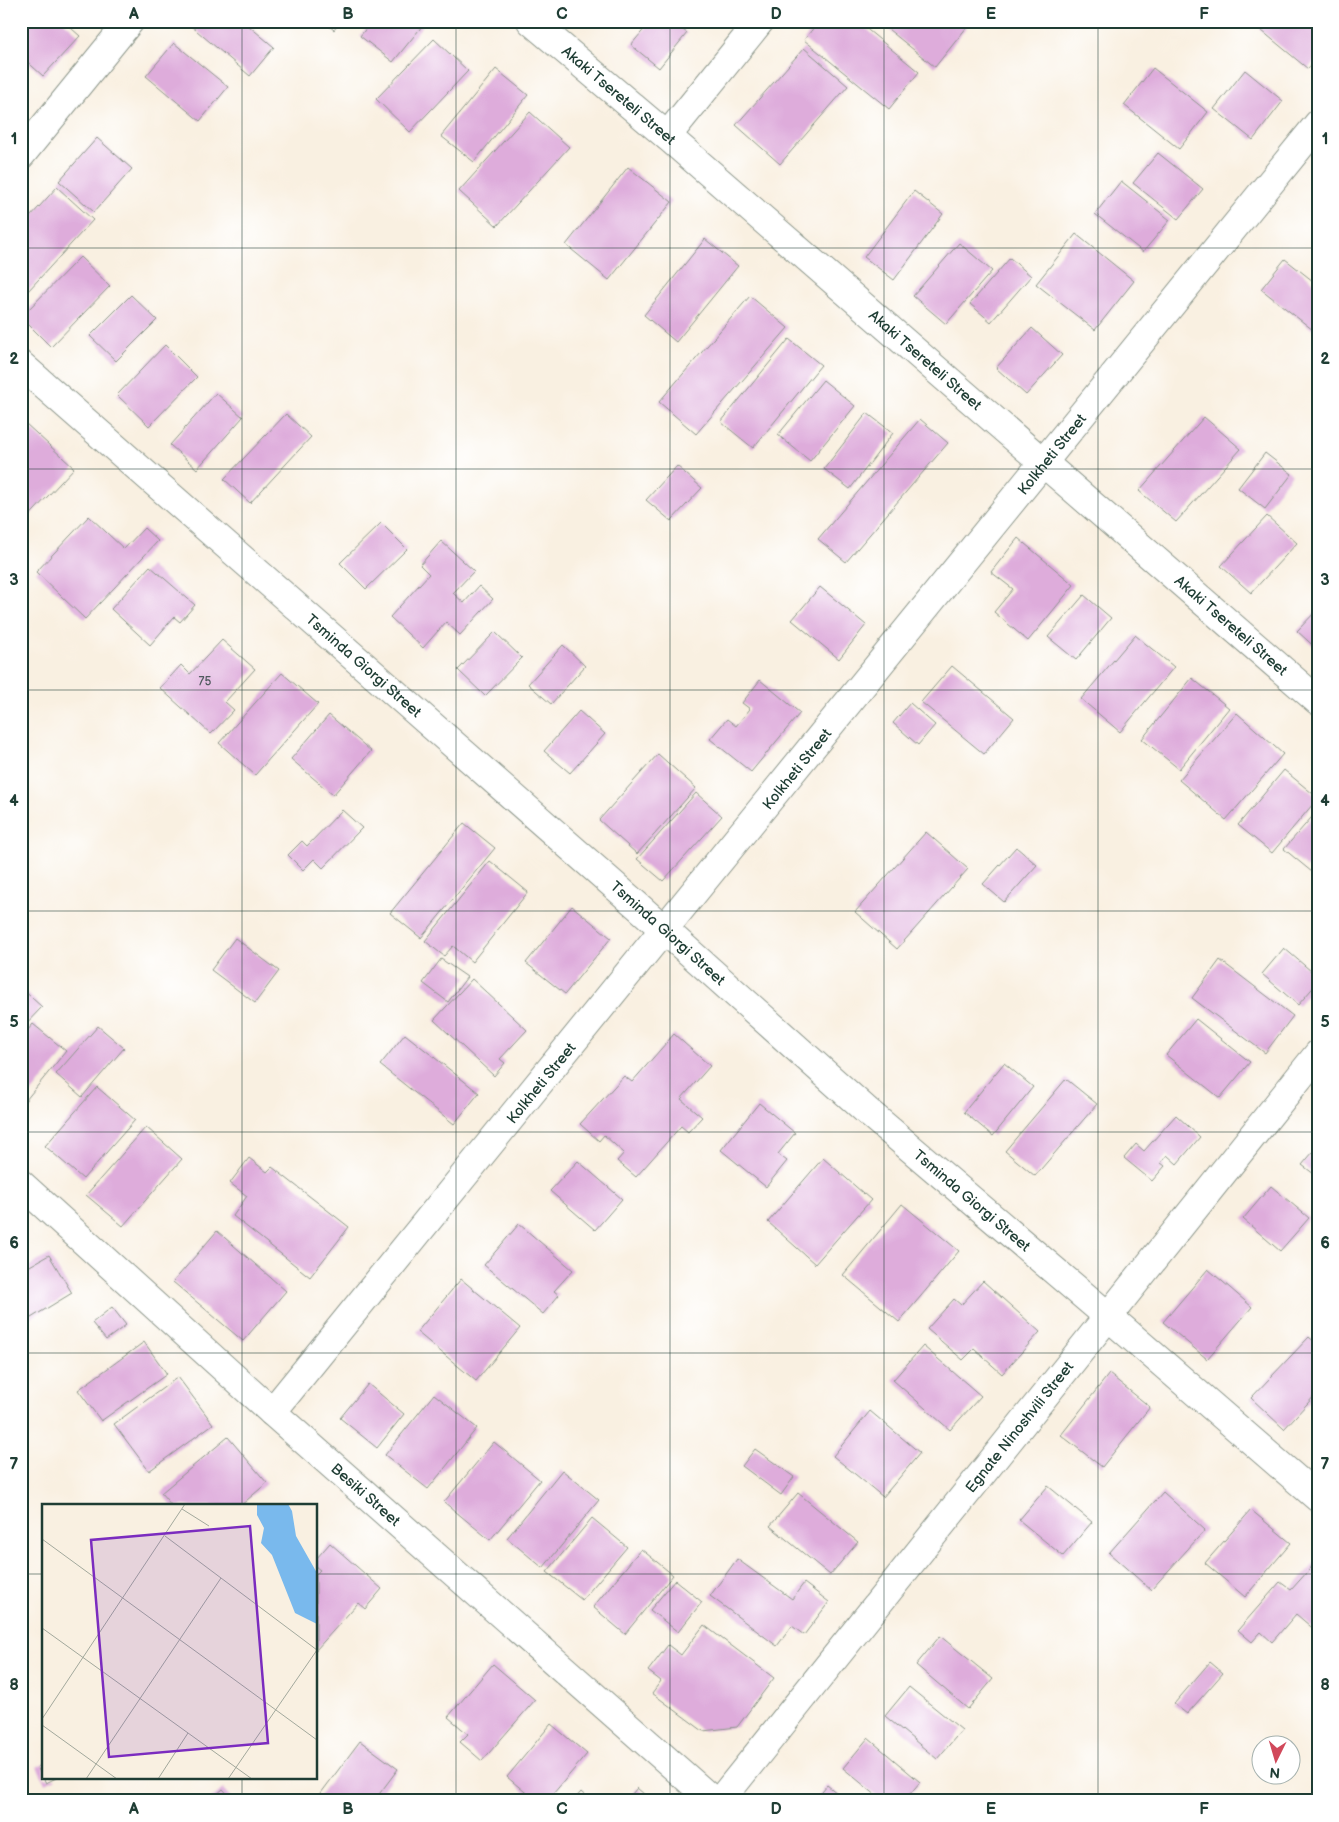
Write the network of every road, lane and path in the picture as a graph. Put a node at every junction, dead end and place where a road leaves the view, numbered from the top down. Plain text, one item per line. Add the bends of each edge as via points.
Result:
1 (130, 21) edge
2 (531, 21) edge
3 (760, 21) edge
4 (1318, 124) edge
5 (667, 136) junction
6 (21, 155) edge
7 (21, 364) edge
8 (1044, 465) junction
9 (1318, 701) edge
10 (666, 931) junction
11 (1318, 1054) edge
12 (21, 1184) edge
13 (1109, 1317) junction
14 (272, 1412) junction
15 (1318, 1498) edge
16 (713, 1801) edge
17 (720, 1801) edge

1 - 6 street
2 - 5 street, Akaki Tsereteli Street
3 - 5 street
4 - 8 street, Kolkheti Street
5 - 8 street, Akaki Tsereteli Street
7 - 10 street, Tsminda Giorgi Street
8 - 9 street, Akaki Tsereteli Street
8 - 10 street, Kolkheti Street
10 - 13 street, Tsminda Giorgi Street via 868,1112
10 - 14 street, Kolkheti Street
11 - 13 street, Egnate Ninoshvili Street
12 - 14 street, Besiki Street
13 - 15 street, Tsminda Giorgi Street
13 - 17 street, Egnate Ninoshvili Street
14 - 16 street, Besiki Street

